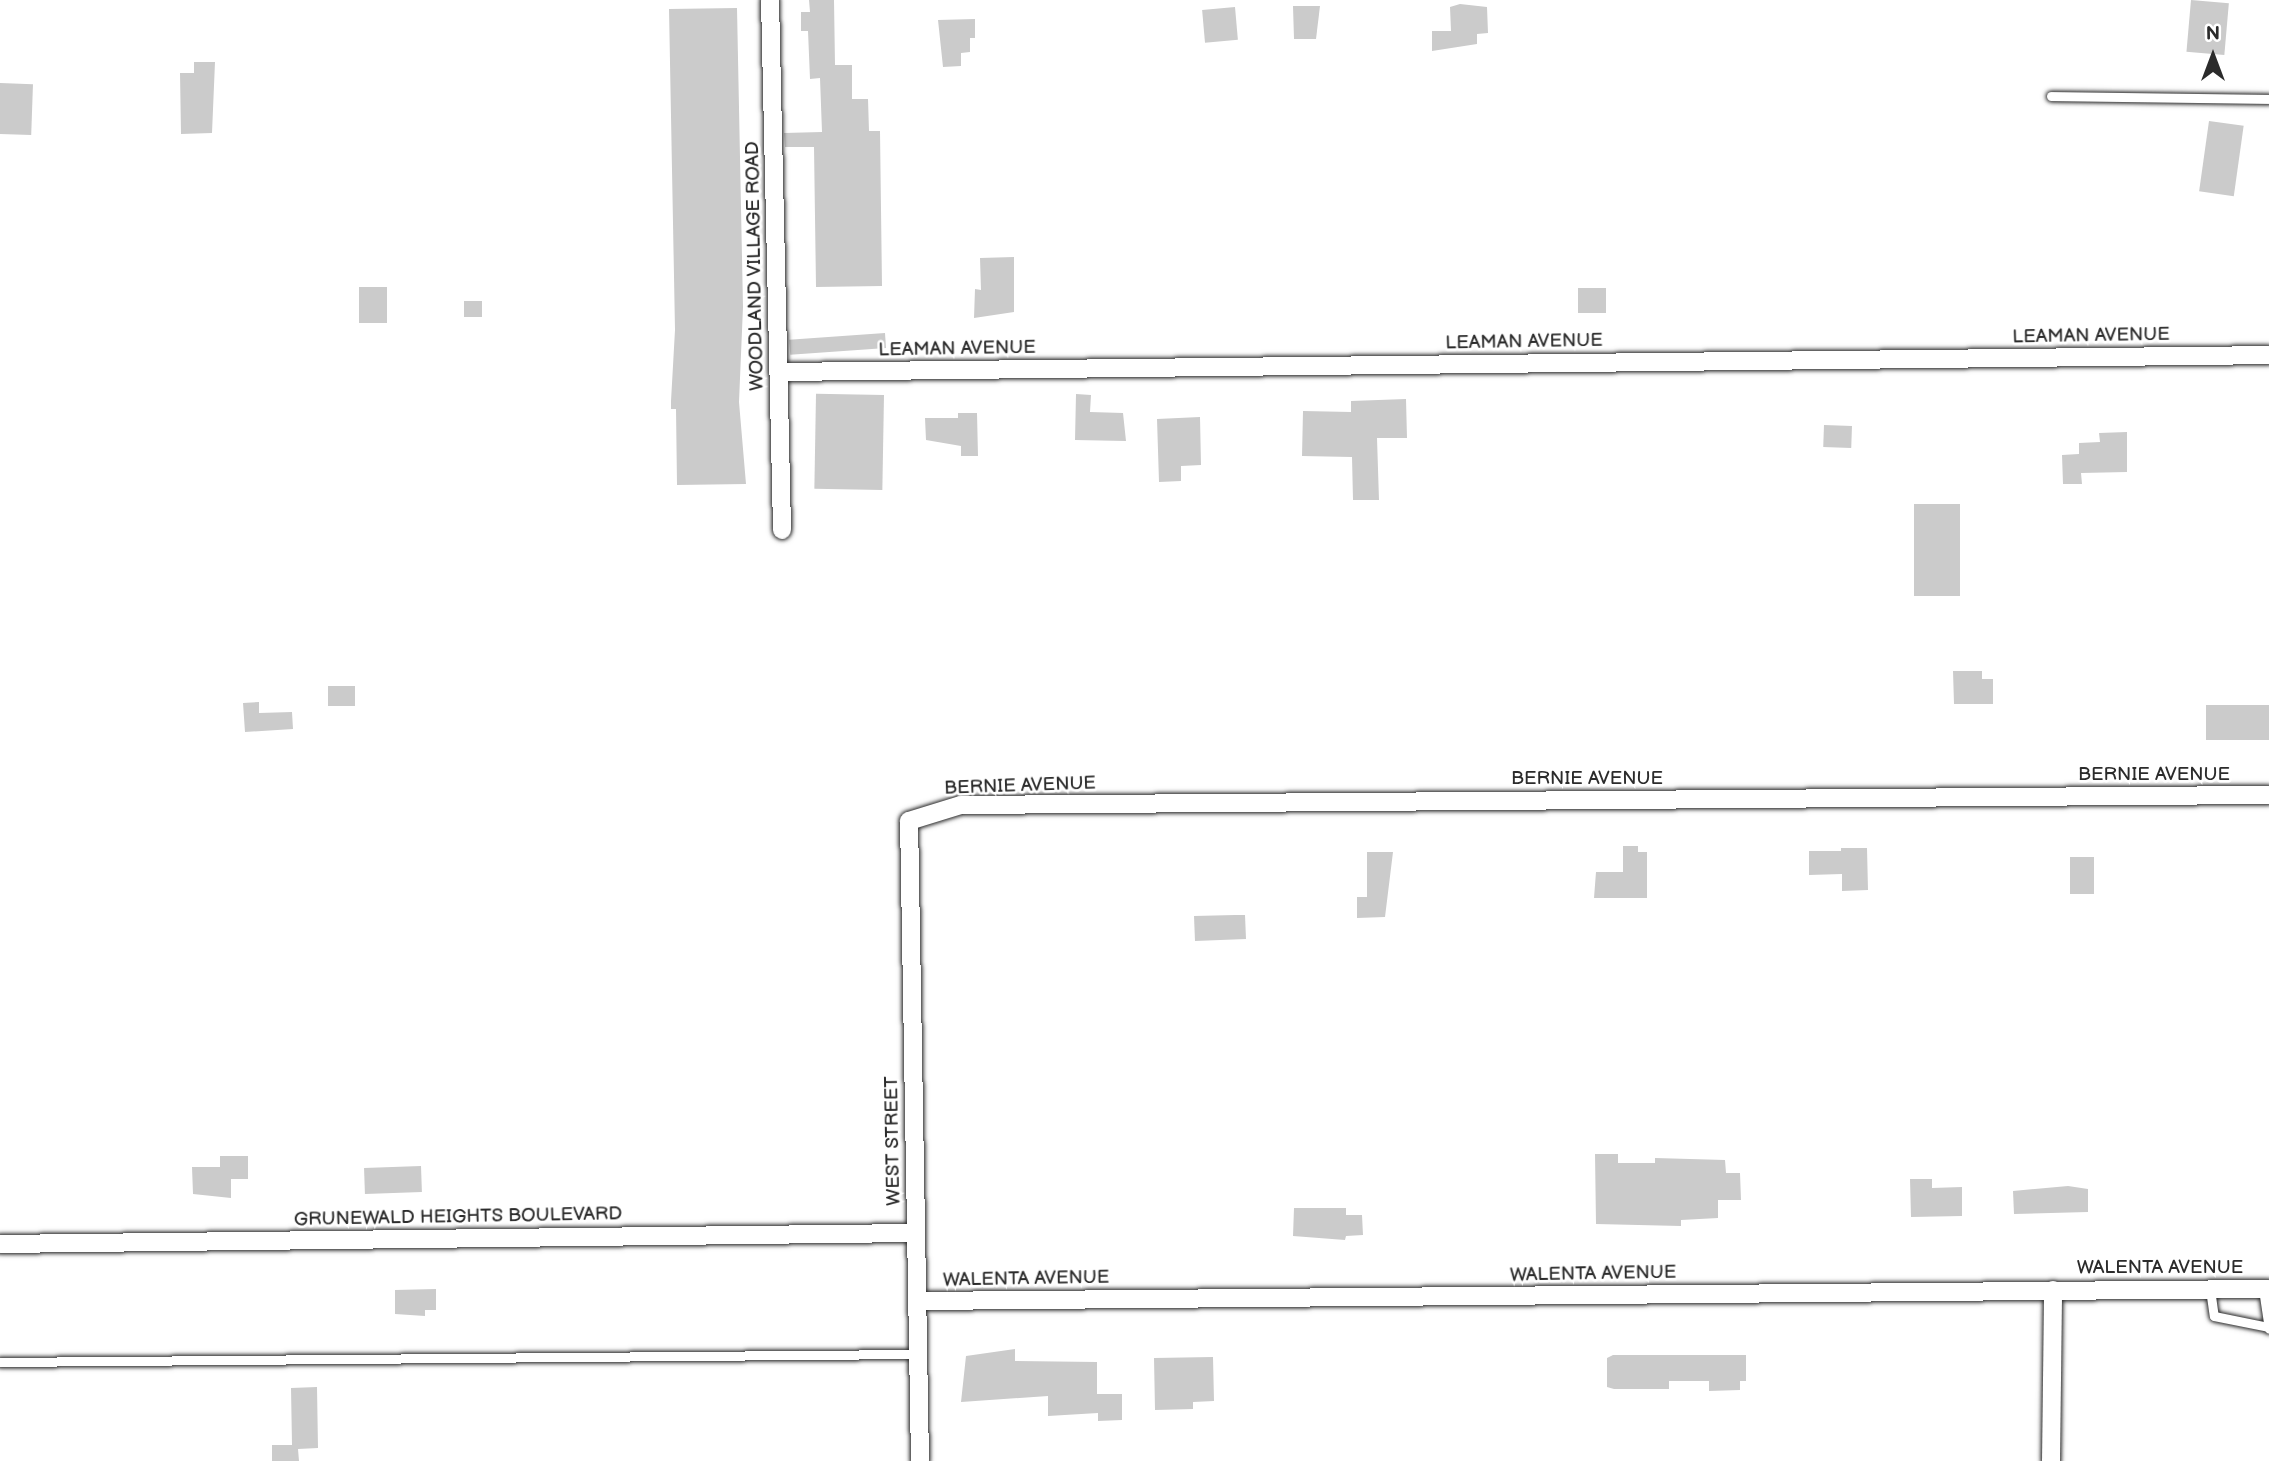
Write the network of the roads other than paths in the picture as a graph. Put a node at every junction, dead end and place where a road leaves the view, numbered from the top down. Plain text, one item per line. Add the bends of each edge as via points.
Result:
1 (770, 0) edge
2 (2051, 96) dead end
3 (2269, 99) edge
4 (2269, 355) edge
5 (779, 372) junction
6 (782, 530) dead end
7 (2269, 795) edge
8 (909, 821) joint
9 (916, 1233) junction
10 (0, 1244) edge
11 (2210, 1289) junction
12 (2266, 1289) edge
13 (2053, 1290) junction
14 (917, 1301) junction
15 (2268, 1328) edge
16 (917, 1354) junction
17 (0, 1362) edge
18 (920, 1461) edge
19 (2051, 1461) edge

1 - 5 street, WOODLAND VILLAGE ROAD
2 - 3 lane
4 - 5 street, LEAMAN AVENUE
5 - 6 street, WOODLAND VILLAGE ROAD
7 - 8 street, BERNIE AVENUE via 961,805
8 - 9 street, WEST STREET
9 - 10 street, GRUNEWALD HEIGHTS BOULEVARD
9 - 14 street, WEST STREET
11 - 12 street, WALENTA AVENUE
11 - 13 street, WALENTA AVENUE
11 - 15 lane via 2214,1316
12 - 15 lane
13 - 14 street, WALENTA AVENUE
13 - 19 street
14 - 16 street, WEST STREET
16 - 17 lane
16 - 18 street, WEST STREET

